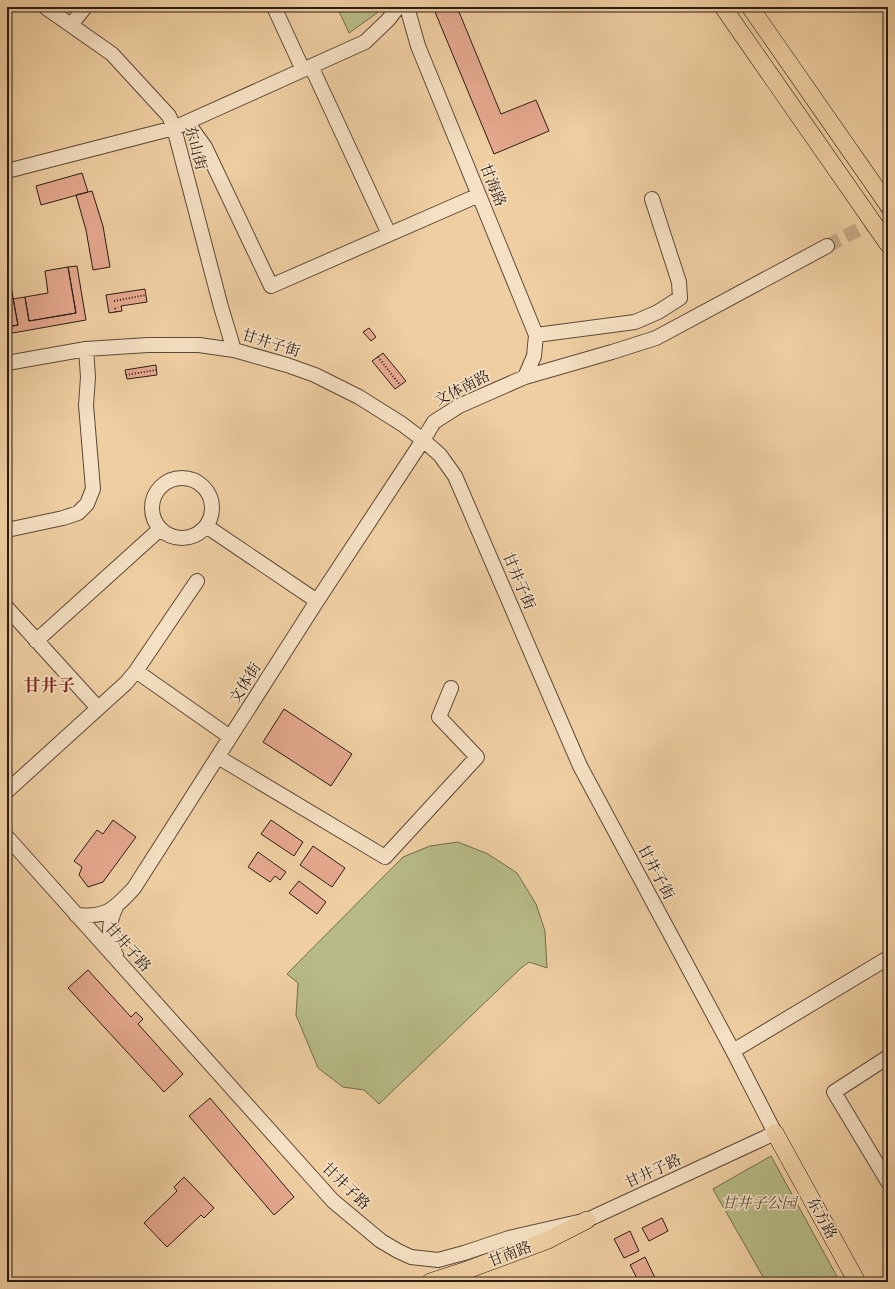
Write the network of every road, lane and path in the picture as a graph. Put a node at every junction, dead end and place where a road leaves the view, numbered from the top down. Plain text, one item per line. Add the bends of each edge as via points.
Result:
1 (45, 7) edge
2 (85, 7) edge
3 (274, 7) edge
4 (398, 7) edge
5 (407, 7) edge
6 (723, 7) edge
7 (750, 7) edge
8 (71, 25) junction
9 (307, 68) junction
10 (187, 122) junction
11 (174, 128) junction
12 (7, 171) edge
13 (479, 195) junction
14 (652, 199) dead end
15 (888, 205) edge
16 (389, 234) junction
17 (888, 244) edge
18 (827, 246) tunnel mouth
19 (146, 295) dead end
20 (114, 301) dead end
21 (115, 308) dead end
22 (116, 312) dead end
23 (536, 335) junction
24 (86, 349) junction
25 (234, 350) junction
26 (378, 357) dead end
27 (7, 363) edge
28 (156, 370) dead end
29 (126, 375) dead end
30 (525, 377) junction
31 (400, 385) dead end
32 (423, 440) junction
33 (206, 526) junction
34 (160, 529) junction
35 (7, 530) edge
36 (197, 581) dead end
37 (317, 600) junction
38 (7, 608) edge
39 (36, 641) junction
40 (136, 671) junction
41 (451, 688) dead end
42 (98, 708) junction
43 (230, 737) junction
44 (218, 757) junction
45 (7, 791) edge
46 (7, 837) edge
47 (116, 907) junction
48 (76, 915) junction
49 (888, 958) edge
50 (122, 966) junction
51 (733, 1052) junction
52 (886, 1063) edge
53 (775, 1133) junction
54 (888, 1182) edge
55 (587, 1220) junction
56 (435, 1281) edge
57 (855, 1281) edge

1 - 8 street, 东山街
2 - 8 street
3 - 9 street
4 - 9 street via 365,42
5 - 13 street, 甘海路 via 418,46
6 - 17 main road
7 - 15 main road
8 - 11 street, 东山街 via 112,54 169,116
9 - 10 street
9 - 16 street
10 - 11 street
10 - 16 street via 205,147 271,286
11 - 12 street
11 - 25 street, 东山街
13 - 16 street
13 - 23 street, 甘海路
14 - 23 street via 679,282 680,298 635,322
18 - 30 street, 文体南路 via 656,338
19 - 20 path
21 - 22 path
23 - 30 street, 甘海路 via 534,356
24 - 25 street, 甘井子街 via 174,344
24 - 27 street, 甘井子街
24 - 35 street via 86,405 93,489 87,504 78,513 63,518
25 - 32 street, 甘井子街 via 315,375 359,397
26 - 31 path
28 - 29 path
30 - 32 street, 文体南路 via 458,406 434,422
32 - 37 street, 文体街
32 - 51 street, 甘井子街 via 440,455 455,476 580,766
33 - 34 street via 198,533 184,538 169,535
33 - 34 street via 212,508 206,490 191,479 181,478 164,484 153,500 154,521
33 - 37 street
34 - 39 street
36 - 40 street
37 - 43 street, 文体街
38 - 39 street
39 - 42 street
40 - 42 street
40 - 43 street
41 - 44 street via 439,717 477,757 384,856
42 - 45 street
43 - 44 street, 文体街
44 - 47 street, 文体街 via 134,888
46 - 48 street, 甘井子路
47 - 48 street, 文体街 via 105,914 90,917
47 - 50 street via 112,916 110,938 112,948
48 - 50 street, 甘井子路
49 - 51 street
50 - 55 street, 甘井子路 via 333,1201 381,1241 398,1251 411,1257 438,1260 509,1238
51 - 53 street, 甘井子街
52 - 54 street via 834,1092
53 - 55 street, 甘井子路
53 - 57 main road, 东方路
55 - 56 main road, 甘南路 via 548,1240

